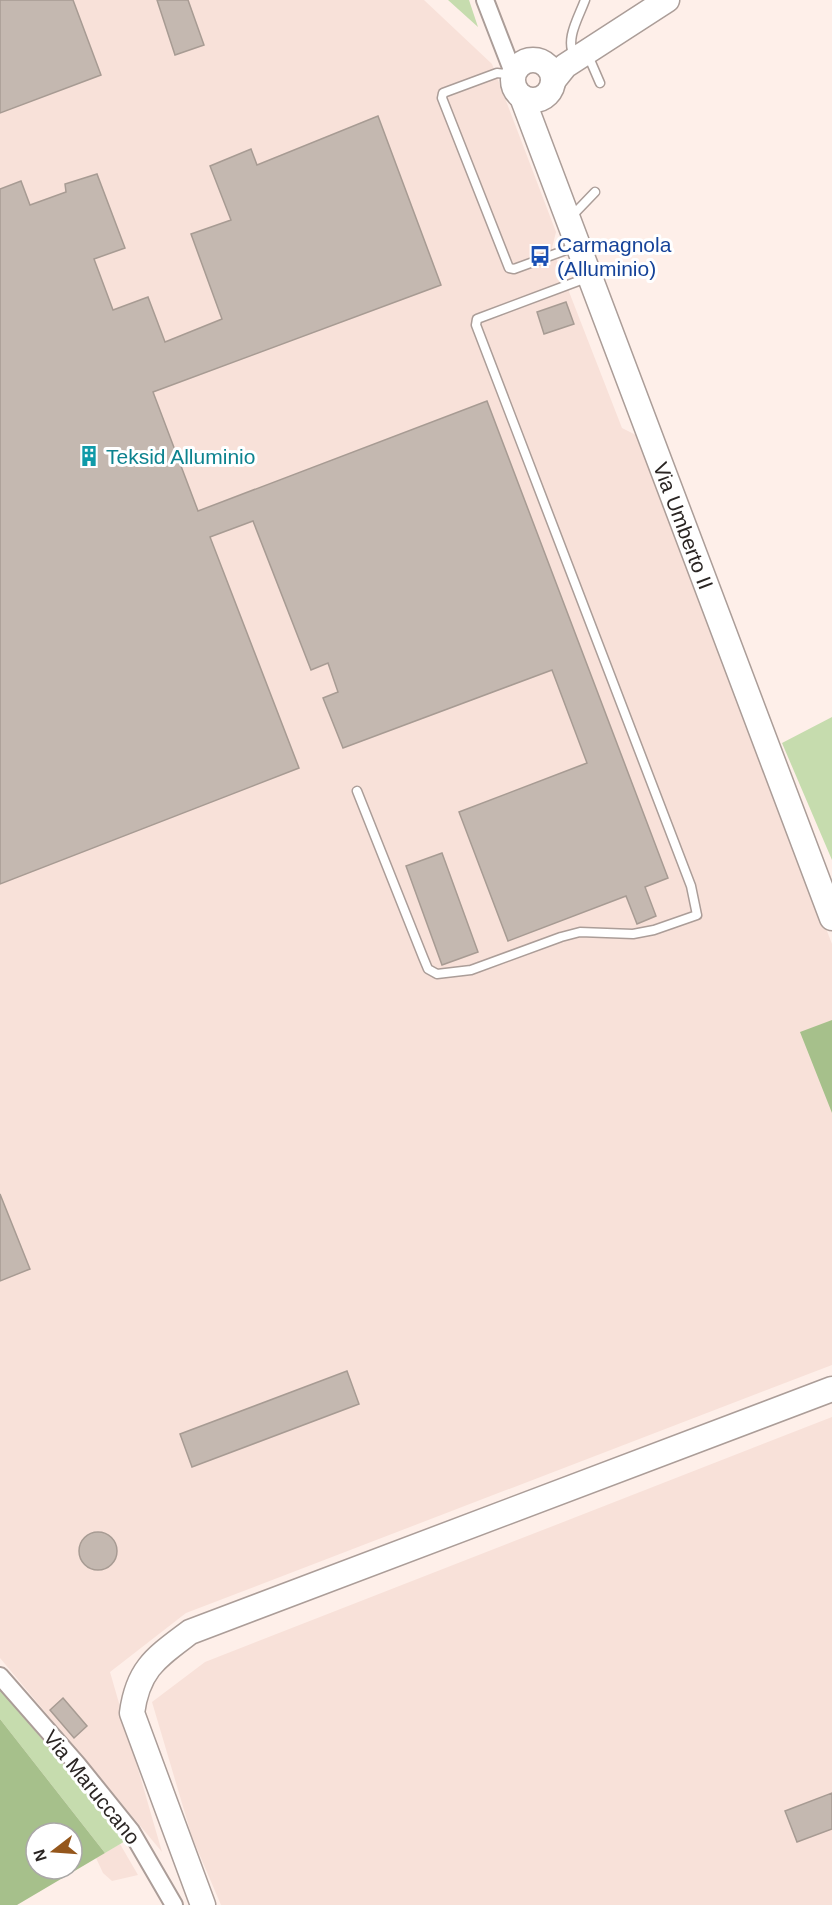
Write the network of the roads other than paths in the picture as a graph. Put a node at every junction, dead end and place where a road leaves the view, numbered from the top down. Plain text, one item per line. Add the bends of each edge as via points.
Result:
1 (485, 0) edge
2 (585, 0) edge
3 (667, 0) edge
4 (543, 71) junction
5 (600, 82) dead end
6 (595, 192) dead end
7 (568, 220) junction
8 (578, 246) junction
9 (589, 276) junction
10 (357, 791) dead end
11 (832, 918) edge
12 (832, 1389) edge
13 (0, 1676) edge
14 (174, 1905) edge
15 (203, 1905) edge

1 - 4 street, Via Umberto II
2 - 4 lane via 571,50
3 - 4 street
4 - 5 lane
4 - 7 street, Via Umberto II via 536,130
4 - 8 lane via 497,73 443,93 442,98 509,268
6 - 7 lane
7 - 8 street, Via Umberto II
8 - 9 street, Via Umberto II
9 - 10 lane via 477,320 476,325 691,886 697,915 654,930 580,932 471,970 437,974 428,969
9 - 11 street, Via Umberto II
12 - 15 street via 190,1632 159,1656 144,1672 135,1692 132,1713
13 - 14 street, Via Maruccano via 131,1831

